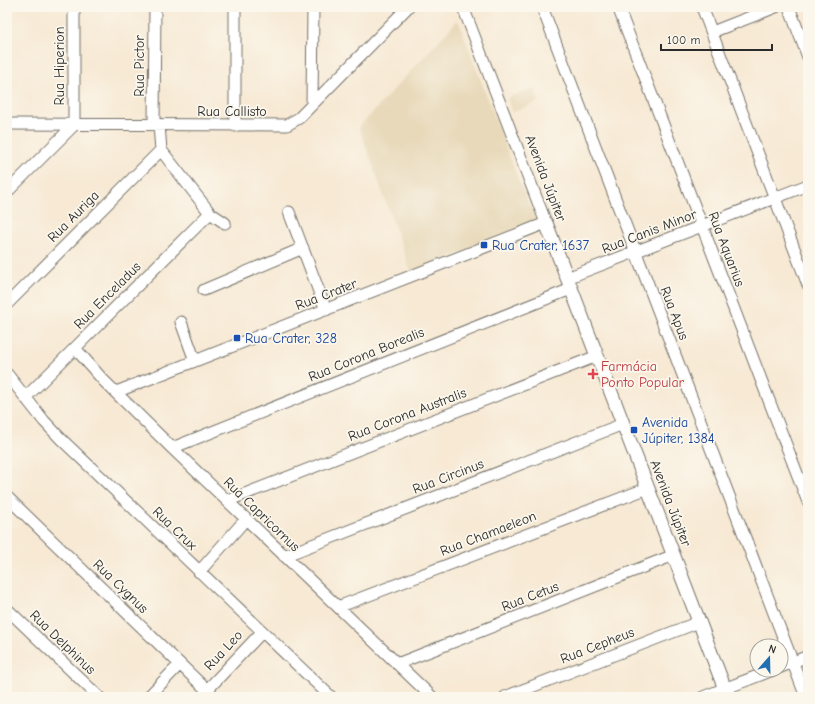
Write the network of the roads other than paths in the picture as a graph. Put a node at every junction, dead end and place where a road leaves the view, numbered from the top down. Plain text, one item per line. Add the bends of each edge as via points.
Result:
1 (74, 7) edge
2 (155, 7) edge
3 (235, 7) edge
4 (313, 7) edge
5 (408, 7) edge
6 (463, 7) edge
7 (542, 7) edge
8 (618, 7) edge
9 (702, 7) edge
10 (776, 7) edge
11 (789, 7) edge
12 (712, 32) junction
13 (808, 58) edge
14 (312, 104) junction
15 (7, 124) edge
16 (74, 125) junction
17 (156, 125) junction
18 (235, 126) junction
19 (161, 150) junction
20 (808, 185) edge
21 (7, 192) edge
22 (775, 198) junction
23 (289, 212) dead end
24 (210, 213) junction
25 (225, 223) dead end
26 (546, 224) junction
27 (702, 226) junction
28 (302, 248) junction
29 (635, 252) junction
30 (569, 283) junction
31 (808, 284) edge
32 (204, 290) dead end
33 (7, 304) edge
34 (326, 310) junction
35 (181, 322) dead end
36 (75, 348) junction
37 (597, 356) junction
38 (195, 361) junction
39 (7, 374) edge
40 (116, 392) junction
41 (25, 398) junction
42 (623, 424) junction
43 (172, 448) junction
44 (648, 488) junction
45 (7, 497) edge
46 (227, 501) junction
47 (808, 502) edge
48 (246, 519) junction
49 (674, 555) junction
50 (284, 556) junction
51 (199, 572) junction
52 (338, 607) junction
53 (7, 609) edge
54 (699, 622) junction
55 (262, 632) junction
56 (808, 656) edge
57 (793, 662) junction
58 (180, 664) junction
59 (397, 664) junction
60 (789, 664) edge
61 (757, 678) edge
62 (211, 693) edge
63 (727, 693) edge
64 (99, 697) edge
65 (148, 697) edge
66 (331, 697) edge
67 (432, 697) edge
68 (505, 697) edge
69 (703, 697) edge
70 (806, 697) edge

1 - 16 street, Rua Hiperion
2 - 17 street, Rua Pictor
3 - 18 street
4 - 14 street
5 - 14 street, Rua Callisto
6 - 26 street, Avenida Júpiter
7 - 29 street, Rua Apus
8 - 27 street, Rua Aquarius
9 - 12 street
10 - 12 street
11 - 13 street
12 - 22 street
14 - 18 street, Rua Callisto via 299,118 287,125
15 - 16 street, Rua Callisto
16 - 17 street, Rua Callisto
16 - 21 street
17 - 18 street, Rua Callisto
17 - 19 street, Rua Pictor
19 - 24 street
19 - 33 street, Rua Auriga
20 - 22 street, Rua Canis Minor
22 - 27 street, Rua Canis Minor
22 - 31 street
23 - 28 street
24 - 25 street
24 - 36 street, Rua Enceladus
26 - 30 main road, Avenida Júpiter
26 - 34 street, Rua Crater
27 - 29 street, Rua Canis Minor
27 - 47 street, Rua Aquarius
28 - 32 street
28 - 34 street
29 - 30 street, Rua Canis Minor
29 - 57 street, Rua Apus
30 - 37 main road, Avenida Júpiter
30 - 43 street, Rua Corona Borealis
34 - 38 street, Rua Crater
35 - 38 street
36 - 40 street, Rua Capricornus
36 - 41 street, Rua Enceladus
37 - 42 main road, Avenida Júpiter
37 - 46 street, Rua Corona Australis
38 - 40 street, Rua Crater
39 - 41 street, Rua Crux
40 - 43 street, Rua Capricornus
41 - 51 street, Rua Crux via 61,439
42 - 44 main road, Avenida Júpiter
42 - 50 street, Rua Circinus
43 - 46 street, Rua Capricornus
44 - 49 main road, Avenida Júpiter
44 - 52 street, Rua Chamaeleon
45 - 58 street, Rua Cygnus
46 - 48 street, Rua Capricornus
48 - 50 street, Rua Capricornus
48 - 51 street
49 - 54 main road, Avenida Júpiter
49 - 59 street, Rua Cetus
50 - 52 street, Rua Capricornus
51 - 55 street, Rua Crux
52 - 59 street, Rua Capricornus
53 - 64 street, Rua Delphinus
54 - 63 main road, Avenida Júpiter
54 - 68 street, Rua Cepheus
55 - 62 street, Rua Leo
55 - 66 street, Rua Crux
56 - 57 street
57 - 60 street
57 - 70 street, Rua Apus
58 - 62 street, Rua Cygnus
58 - 65 street
59 - 67 street, Rua Capricornus
61 - 63 street
63 - 69 street

